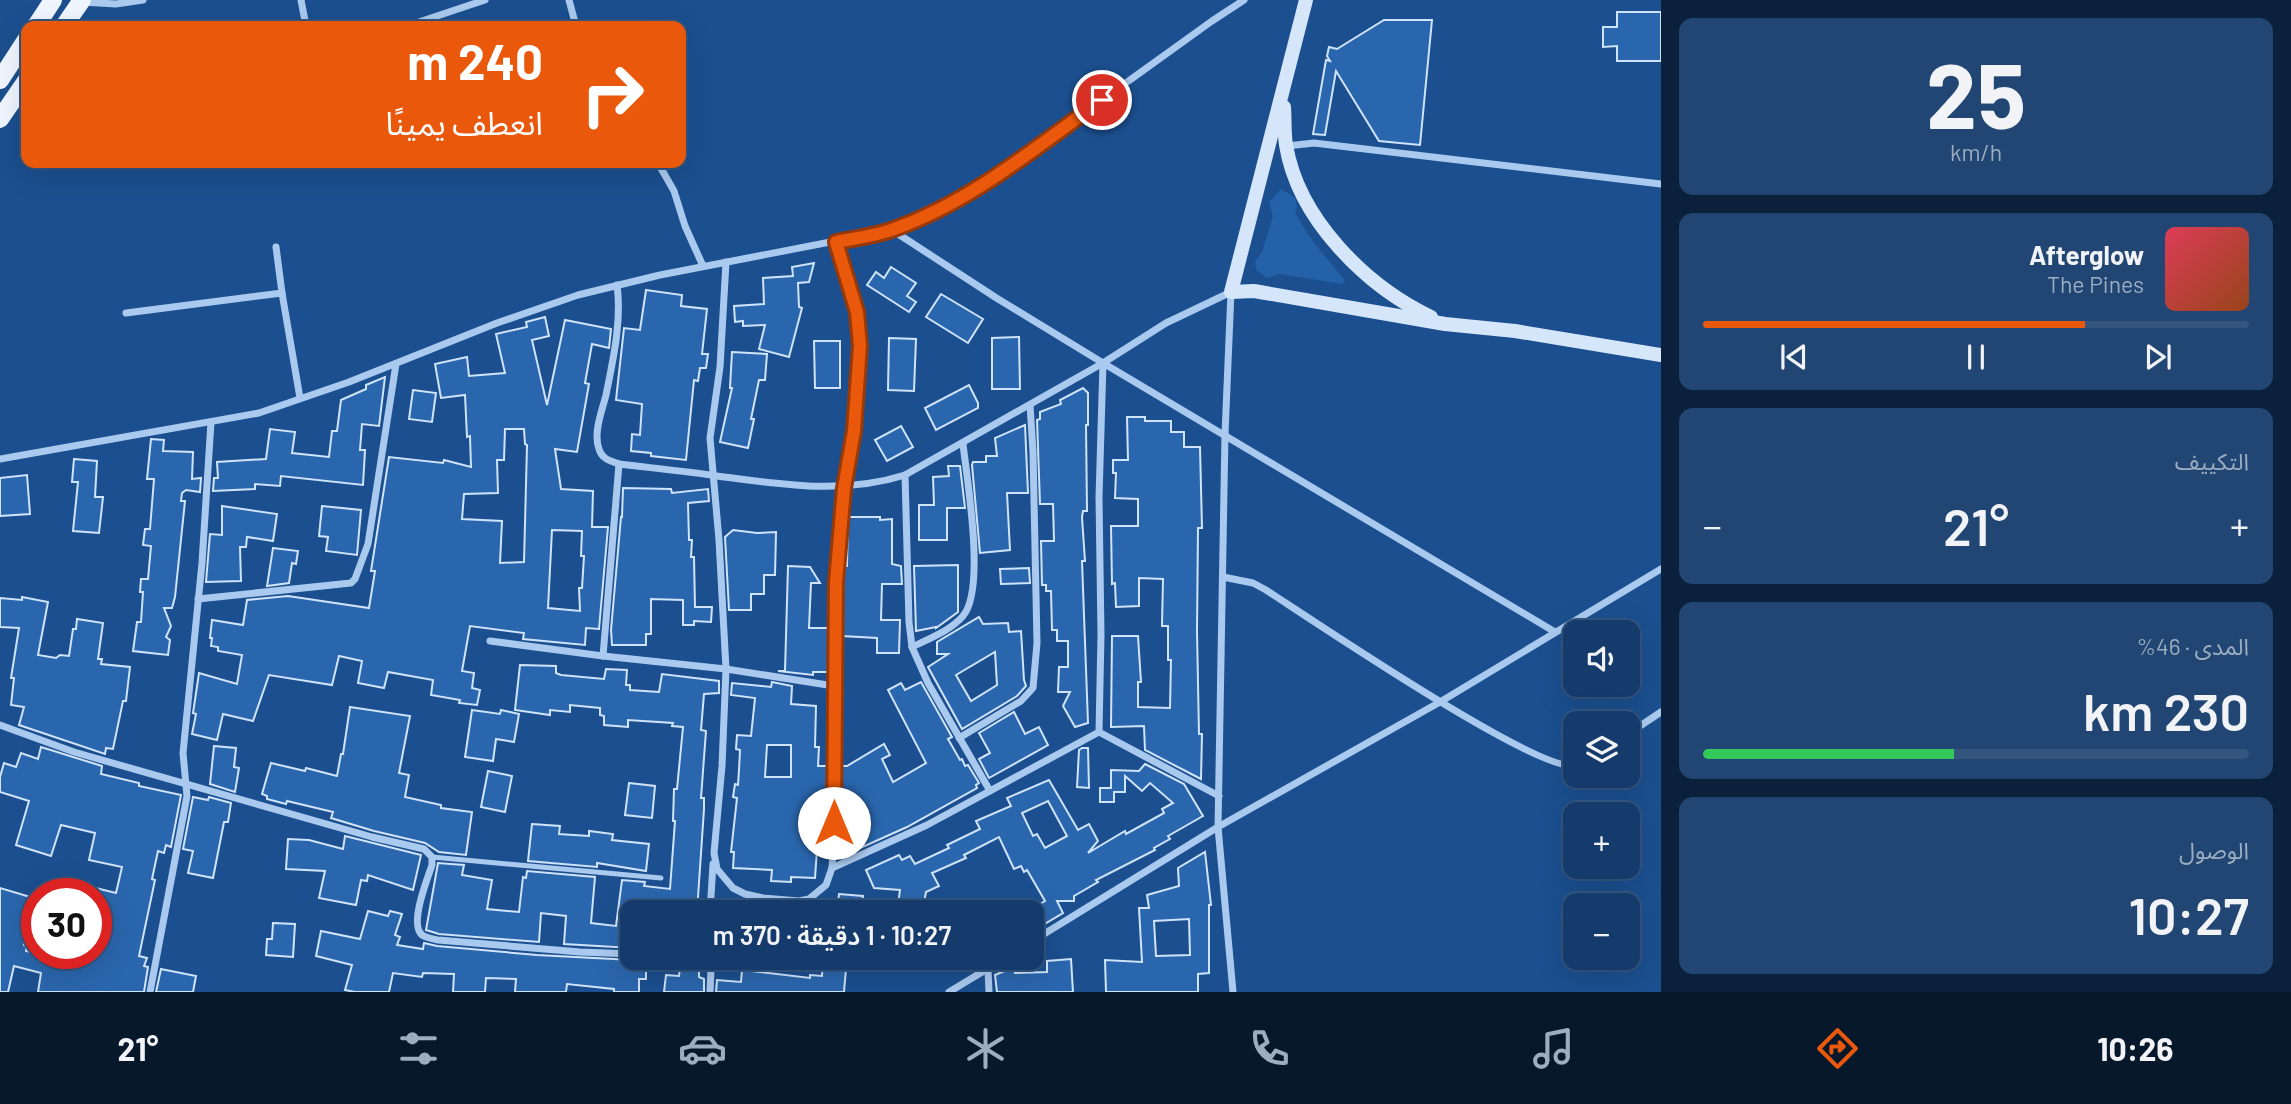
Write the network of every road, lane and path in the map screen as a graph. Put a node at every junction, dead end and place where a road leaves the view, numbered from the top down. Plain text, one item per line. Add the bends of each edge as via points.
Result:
1 (53, 0) edge
2 (143, 0) edge
3 (301, 0) edge
4 (485, 0) edge
5 (569, 0) edge
6 (1244, 0) edge
7 (1306, 0) edge
8 (81, 1) edge
9 (39, 21) edge
10 (67, 21) edge
11 (305, 21) edge
12 (422, 21) edge
13 (575, 21) edge
14 (21, 48) edge
15 (0, 80) edge
16 (21, 88) edge
17 (1283, 95) junction
18 (0, 119) edge
19 (1287, 146) junction
20 (660, 168) edge
21 (1661, 184) edge
22 (892, 230) junction
23 (836, 242) junction
24 (276, 247) dead end
25 (726, 262) junction
26 (703, 266) junction
27 (617, 285) junction
28 (1231, 292) junction
29 (282, 293) junction
30 (126, 313) dead end
31 (1445, 324) junction
32 (1661, 355) edge
33 (1103, 363) junction
34 (396, 364) junction
35 (300, 398) junction
36 (1030, 405) junction
37 (211, 422) junction
38 (1225, 435) junction
39 (963, 444) junction
40 (0, 459) edge
41 (620, 464) junction
42 (714, 475) junction
43 (905, 475) junction
44 (844, 488) junction
45 (1661, 569) edge
46 (1223, 578) junction
47 (198, 599) junction
48 (1555, 632) junction
49 (490, 641) dead end
50 (912, 647) junction
51 (603, 656) junction
52 (726, 669) junction
53 (834, 686) junction
54 (1440, 702) junction
55 (1661, 712) edge
56 (0, 725) edge
57 (1640, 726) edge
58 (1099, 732) junction
59 (959, 738) junction
60 (1563, 765) edge
61 (186, 785) junction
62 (990, 792) junction
63 (1219, 796) junction
64 (1218, 827) junction
65 (714, 853) junction
66 (432, 857) junction
67 (832, 868) junction
68 (661, 878) dead end
69 (710, 900) edge
70 (1044, 934) edge
71 (620, 954) edge
72 (711, 970) edge
73 (988, 970) joint
74 (150, 992) edge
75 (710, 992) edge
76 (949, 992) edge
77 (989, 992) edge
78 (1233, 992) edge

1 - 9 main road
2 - 8 street via 116,4
3 - 11 street
4 - 12 street
5 - 13 street
6 - 22 street via 1002,172 949,206
7 - 17 street
8 - 10 main road
14 - 15 main road
16 - 18 main road
17 - 19 street
17 - 28 street
19 - 21 street via 1314,143
19 - 31 street via 1298,184 1334,240 1386,291
20 - 26 street via 674,191
22 - 23 street
22 - 33 street
23 - 25 street
23 - 44 street via 857,312 860,346 854,431
24 - 29 street
25 - 26 street
25 - 42 street via 720,367 710,438
26 - 27 street
27 - 34 street via 550,304
27 - 41 street via 620,304 597,444 607,460
28 - 31 street via 1254,291
28 - 33 street via 1166,323
28 - 38 street
29 - 30 street
29 - 35 street
31 - 32 street
33 - 36 street
33 - 38 street
33 - 58 street
34 - 35 street
34 - 47 street via 368,544 355,579
35 - 37 street via 259,413
36 - 39 street
36 - 59 street via 1035,679 1029,695
37 - 40 street
37 - 47 street
38 - 46 street
38 - 48 street
39 - 43 street
39 - 50 street via 974,573 972,599 961,618 946,630
41 - 42 street
41 - 51 street
42 - 44 street
42 - 52 street
43 - 44 street
43 - 50 street
44 - 53 street
45 - 48 street
46 - 54 street via 1266,590
46 - 63 street
47 - 61 street via 183,753
48 - 54 street
49 - 51 street
50 - 59 street
51 - 52 street
52 - 53 street
52 - 65 street
53 - 67 street
54 - 60 street
54 - 64 street
55 - 57 street
56 - 61 street
58 - 62 street
58 - 63 street
59 - 62 street
61 - 66 street via 424,849
61 - 74 street
62 - 67 street
63 - 64 street
64 - 70 street
64 - 78 street
65 - 67 street via 717,869 733,888 782,901 816,895
65 - 69 street
66 - 68 lane
66 - 71 street via 417,917 424,936
72 - 75 street
73 - 76 street
73 - 77 street

